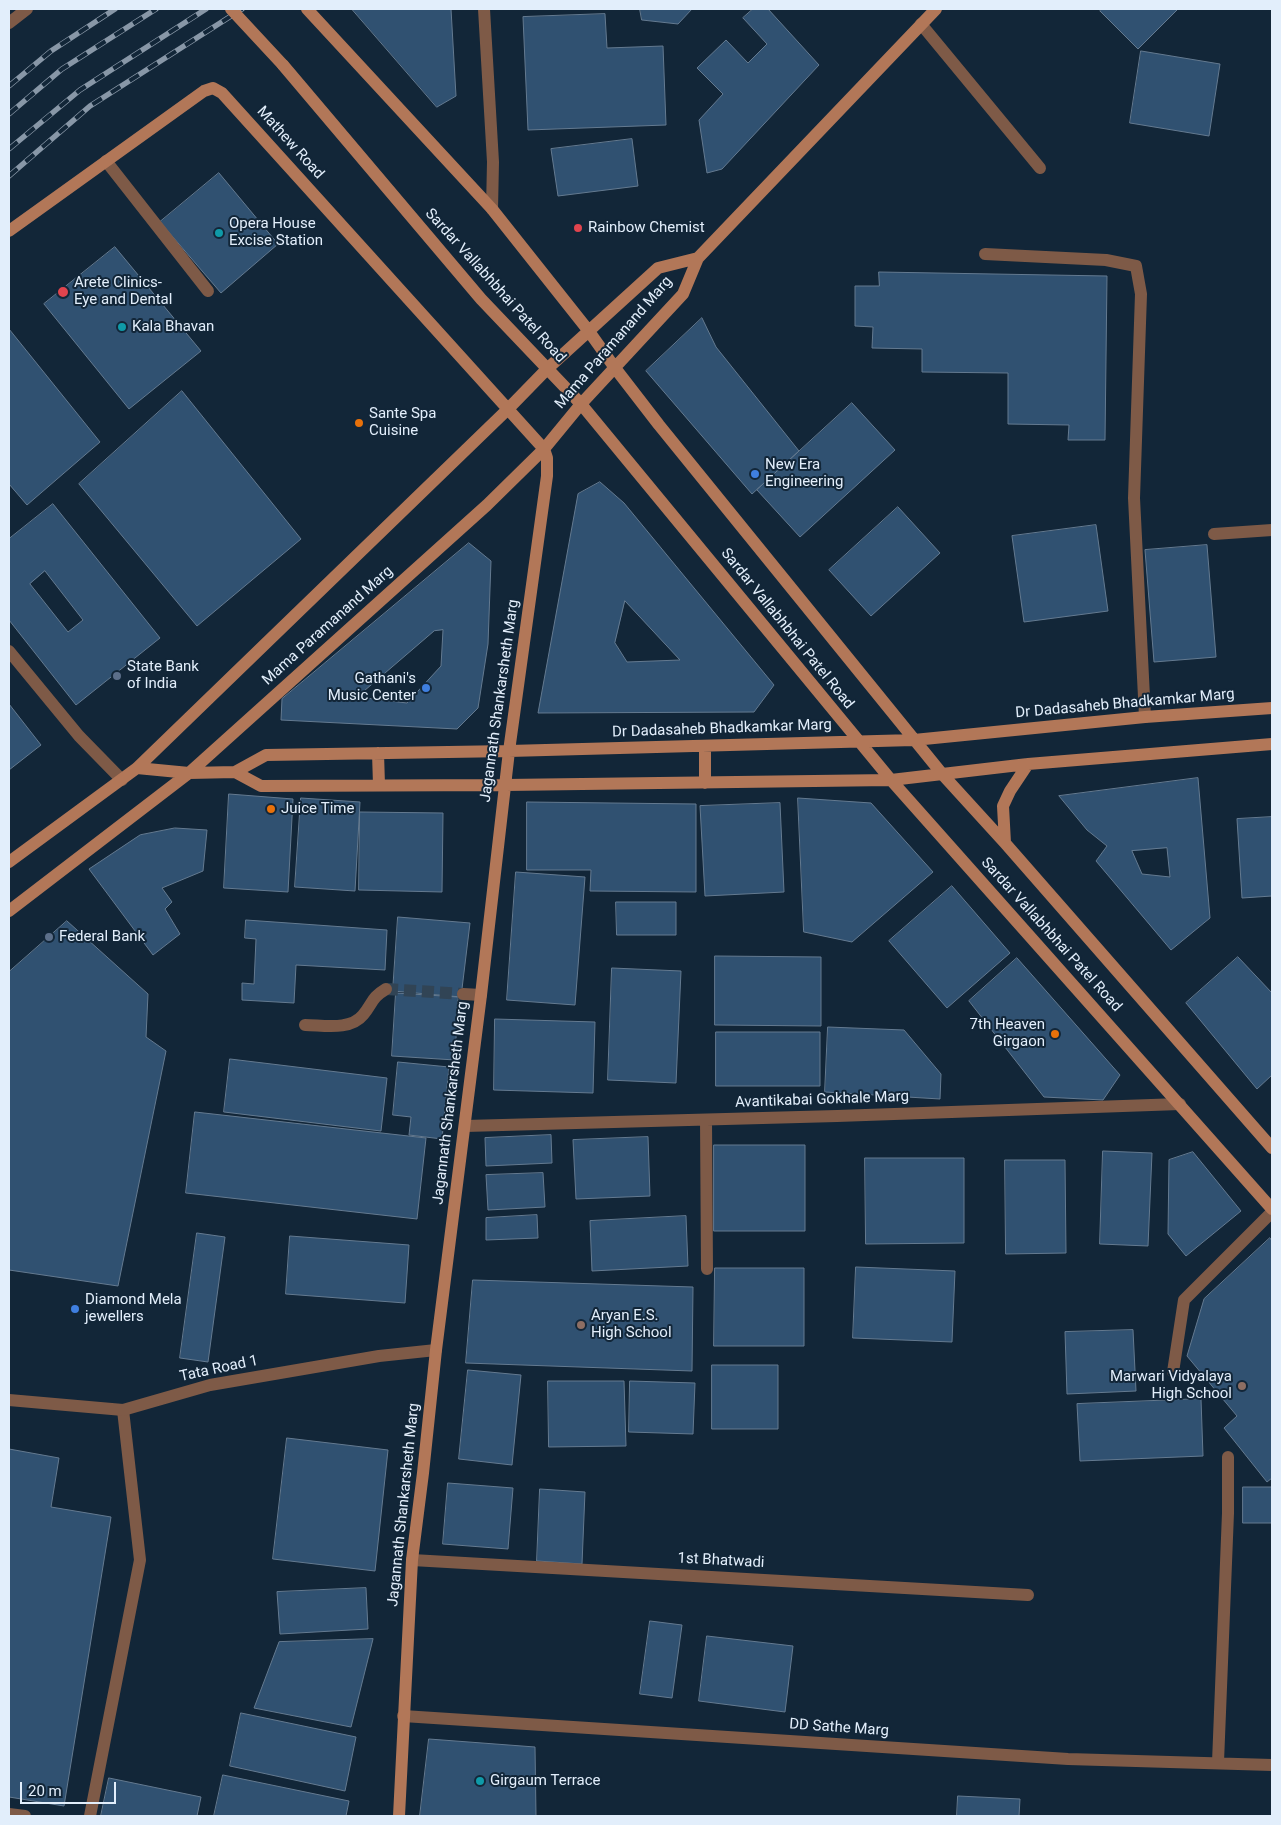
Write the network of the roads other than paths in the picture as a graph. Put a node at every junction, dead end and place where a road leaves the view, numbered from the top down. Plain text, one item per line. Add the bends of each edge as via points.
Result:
1 (27, 9) edge
2 (231, 9) edge
3 (308, 9) edge
4 (484, 9) edge
5 (936, 9) edge
6 (9, 23) edge
7 (921, 24) junction
8 (106, 161) junction
9 (1040, 168) dead end
10 (492, 209) junction
11 (9, 231) edge
12 (985, 254) dead end
13 (698, 258) junction
14 (208, 291) dead end
15 (588, 330) junction
16 (615, 368) junction
17 (547, 369) junction
18 (581, 404) junction
19 (508, 409) junction
20 (544, 449) junction
21 (1272, 530) edge
22 (1214, 534) dead end
23 (9, 651) edge
24 (1272, 708) edge
25 (1146, 717) junction
26 (914, 740) junction
27 (858, 742) junction
28 (1272, 744) edge
29 (705, 746) junction
30 (509, 752) junction
31 (378, 753) junction
32 (1028, 764) junction
33 (137, 768) junction
34 (235, 772) junction
35 (189, 774) junction
36 (943, 775) junction
37 (122, 780) junction
38 (891, 780) junction
39 (705, 783) junction
40 (379, 785) junction
41 (505, 785) junction
42 (1005, 843) junction
43 (9, 862) edge
44 (9, 911) edge
45 (386, 989) dead end
46 (462, 994) tunnel mouth
47 (481, 994) junction
48 (305, 1025) dead end
49 (1180, 1104) junction
50 (706, 1120) junction
51 (465, 1126) junction
52 (1272, 1148) edge
53 (1272, 1210) edge
54 (707, 1269) dead end
55 (436, 1350) junction
56 (1174, 1372) dead end
57 (9, 1400) edge
58 (123, 1410) junction
59 (1228, 1457) dead end
60 (412, 1560) junction
61 (1028, 1595) dead end
62 (403, 1716) junction
63 (1218, 1762) junction
64 (1272, 1764) edge
65 (9, 1814) edge
66 (25, 1816) edge
67 (90, 1816) edge
68 (399, 1816) edge

1 - 6 street
2 - 17 main road, Sardar Vallabhbhai Patel Road, bridge via 481,299
3 - 10 main road, Sardar Vallabhbhai Patel Road
4 - 10 street
5 - 7 main road
7 - 9 street
7 - 13 main road
8 - 11 main road, Mathew Road
8 - 14 street
8 - 19 main road, Mathew Road via 204,91 213,88 222,93
10 - 15 main road, Sardar Vallabhbhai Patel Road
12 - 25 street via 1106,260 1136,266 1141,294 1134,498
13 - 15 main road, Mama Paramanand Marg via 658,268
13 - 16 main road, Mama Paramanand Marg via 683,294
15 - 16 main road, Sardar Vallabhbhai Patel Road
15 - 17 main road, Mama Paramanand Marg
16 - 18 main road, Mama Paramanand Marg
16 - 26 main road, Sardar Vallabhbhai Patel Road
17 - 18 main road, Sardar Vallabhbhai Patel Road
17 - 19 main road, Mama Paramanand Marg
18 - 20 main road, Mama Paramanand Marg
18 - 27 main road, Sardar Vallabhbhai Patel Road
19 - 20 main road
19 - 33 main road, Mama Paramanand Marg
20 - 30 main road, Jagannath Shankarsheth Marg via 546,485
20 - 35 main road, Mama Paramanand Marg
21 - 22 street
23 - 37 street via 79,736
24 - 25 main road, Dr Dadasaheb Bhadkamkar Marg
25 - 26 main road, Dr Dadasaheb Bhadkamkar Marg
26 - 27 main road, Dr Dadasaheb Bhadkamkar Marg
26 - 36 main road, Sardar Vallabhbhai Patel Road
27 - 29 main road, Dr Dadasaheb Bhadkamkar Marg
27 - 38 main road, Sardar Vallabhbhai Patel Road
28 - 32 main road
29 - 30 main road, Dr Dadasaheb Bhadkamkar Marg
29 - 39 main road
30 - 31 main road, Dr Dadasaheb Bhadkamkar Marg
30 - 41 main road, Jagannath Shankarsheth Marg
31 - 34 main road, Dr Dadasaheb Bhadkamkar Marg via 266,755
31 - 40 main road
32 - 36 main road
32 - 42 main road via 1003,806
33 - 35 main road, Dr Dadasaheb Bhadkamkar Marg
33 - 37 main road, Mama Paramanand Marg
34 - 35 main road, Dr Dadasaheb Bhadkamkar Marg
34 - 40 main road via 261,786
35 - 44 main road, Mama Paramanand Marg
36 - 38 main road
36 - 42 main road, Sardar Vallabhbhai Patel Road
37 - 43 main road, Mama Paramanand Marg
38 - 39 main road
38 - 49 main road, Sardar Vallabhbhai Patel Road
39 - 41 main road
40 - 41 main road
41 - 47 main road, Jagannath Shankarsheth Marg
42 - 52 main road, Sardar Vallabhbhai Patel Road
45 - 48 street via 375,996 356,1022 343,1026
46 - 47 street
47 - 51 main road, Jagannath Shankarsheth Marg
49 - 50 street, Avantikabai Gokhale Marg
49 - 53 main road, Sardar Vallabhbhai Patel Road
50 - 51 street, Avantikabai Gokhale Marg
50 - 54 street
51 - 55 main road, Jagannath Shankarsheth Marg
53 - 56 street via 1184,1300
55 - 58 street, Tata Road 1 via 379,1356 210,1385
55 - 60 main road, Jagannath Shankarsheth Marg
57 - 58 street, Tata Road 1
58 - 67 street via 140,1560
59 - 63 street
60 - 61 street, 1st Bhatwadi
60 - 62 main road, Jagannath Shankarsheth Marg
62 - 63 street, DD Sathe Marg via 1068,1759
62 - 68 main road, Jagannath Shankarsheth Marg
63 - 64 street, DD Sathe Marg
65 - 66 street

